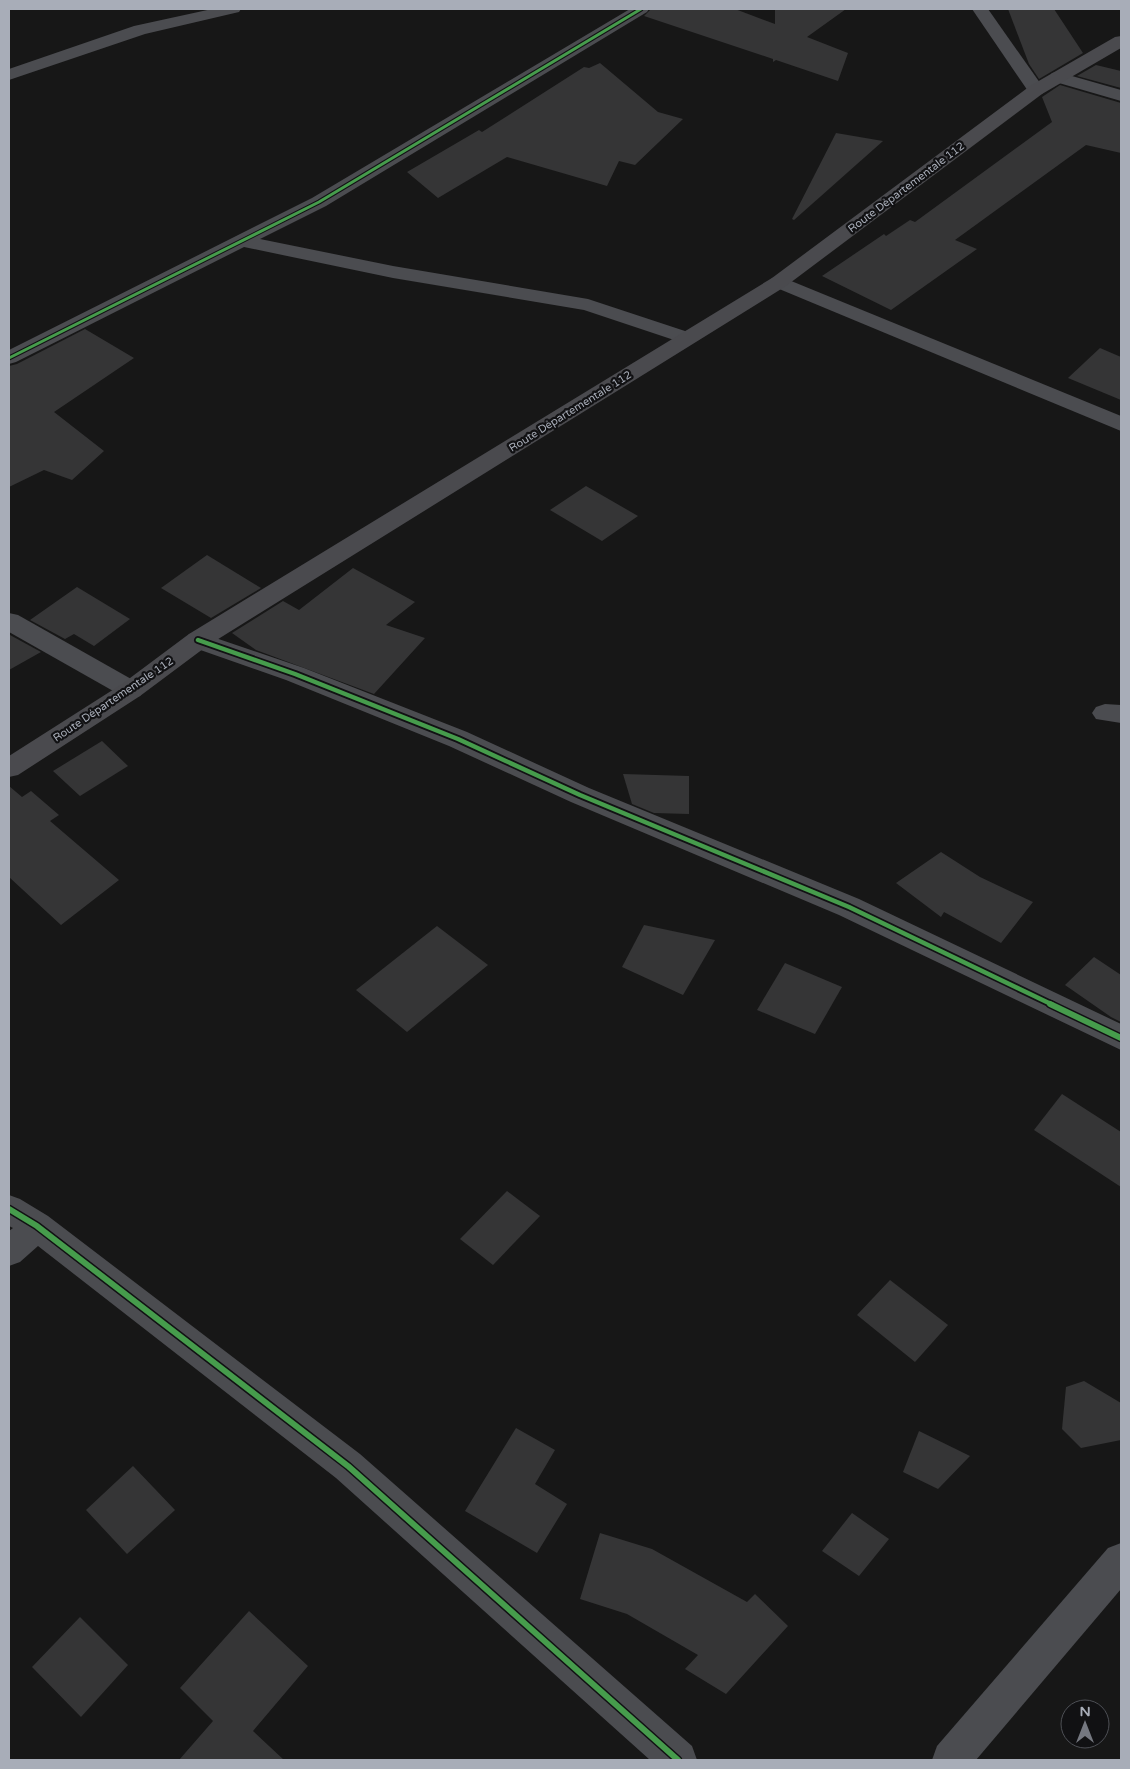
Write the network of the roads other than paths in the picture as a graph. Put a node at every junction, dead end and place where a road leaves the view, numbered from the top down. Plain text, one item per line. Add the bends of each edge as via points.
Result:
1 (233, 9) edge
2 (641, 9) edge
3 (980, 9) edge
4 (1121, 41) edge
5 (9, 75) edge
6 (1058, 77) junction
7 (1036, 90) junction
8 (1121, 96) edge
9 (240, 241) junction
10 (779, 282) junction
11 (687, 338) junction
12 (9, 358) edge
13 (1121, 424) edge
14 (9, 620) edge
15 (198, 640) junction
16 (131, 690) junction
17 (9, 768) edge
18 (1121, 1038) edge
19 (23, 1217) edge
20 (9, 1252) edge
21 (1121, 1561) edge
22 (678, 1760) edge
23 (951, 1760) edge

1 - 5 street via 140,30
2 - 9 street via 319,202
3 - 7 street
4 - 6 main road, Route Départementale 112
6 - 7 main road, Route Départementale 112
6 - 8 street
7 - 10 main road, Route Départementale 112
9 - 11 street via 393,272 588,305
9 - 12 street
10 - 11 main road, Route Départementale 112
10 - 13 street
11 - 15 main road, Route Départementale 112
14 - 16 street
15 - 16 main road, Route Départementale 112
15 - 18 street via 295,674 458,739 580,795 849,907
16 - 17 main road, Route Départementale 112
19 - 20 street
19 - 22 street via 348,1466
21 - 23 street

